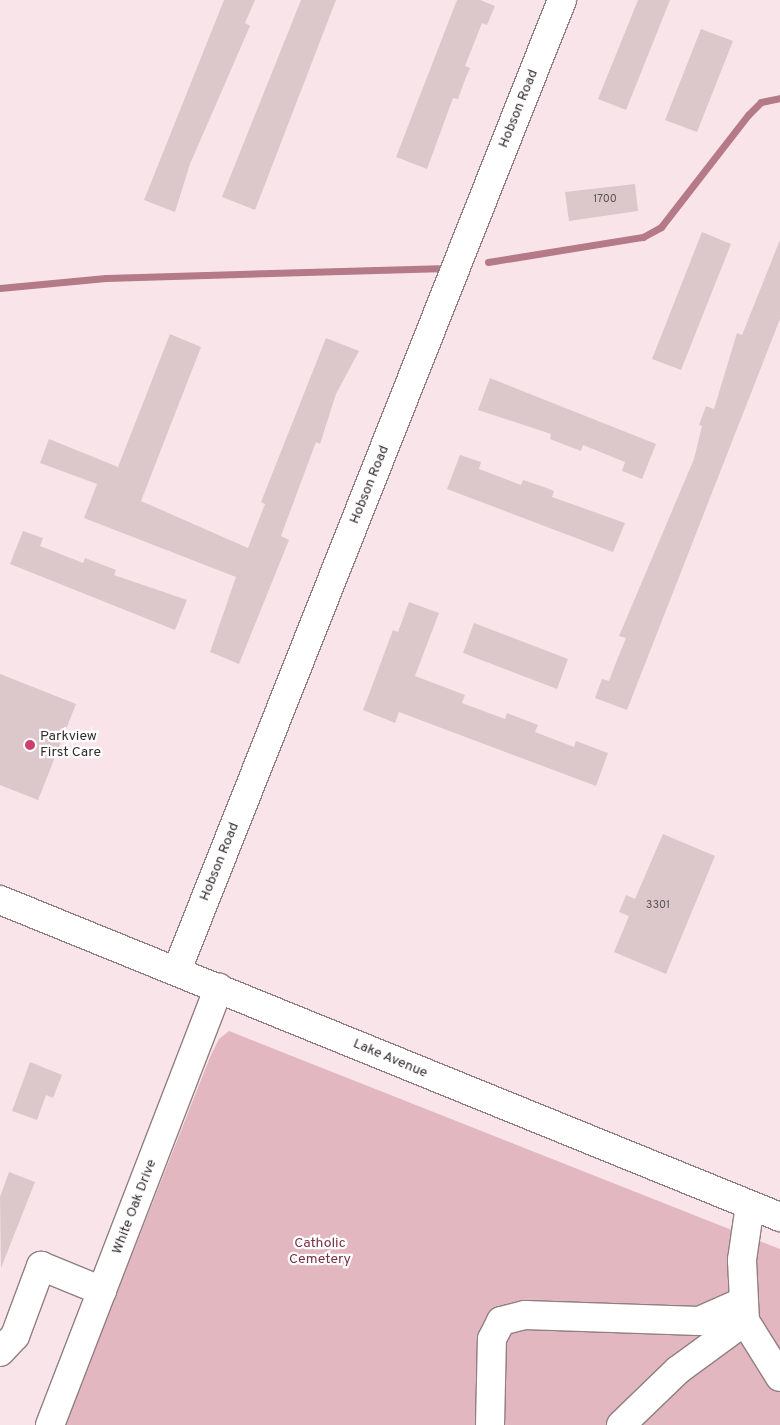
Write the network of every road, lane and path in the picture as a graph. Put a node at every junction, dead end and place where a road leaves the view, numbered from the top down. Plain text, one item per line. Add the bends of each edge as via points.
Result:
1 (562, 0) edge
2 (0, 900) edge
3 (177, 970) junction
4 (219, 988) junction
5 (750, 1205) junction
6 (780, 1217) edge
7 (102, 1292) junction
8 (743, 1311) junction
9 (0, 1352) edge
10 (780, 1377) edge
11 (50, 1425) edge
12 (490, 1425) edge
13 (621, 1425) edge

1 - 3 street, Hobson Road
2 - 3 street, Lake Avenue
3 - 4 street, Lake Avenue
4 - 5 street, Lake Avenue
4 - 7 street, White Oak Drive
5 - 6 street, Lake Avenue
5 - 8 street
7 - 9 street via 41,1266 15,1336
7 - 11 street, White Oak Drive
8 - 10 street
8 - 12 street via 699,1321 525,1315 501,1321 492,1339
8 - 13 street

